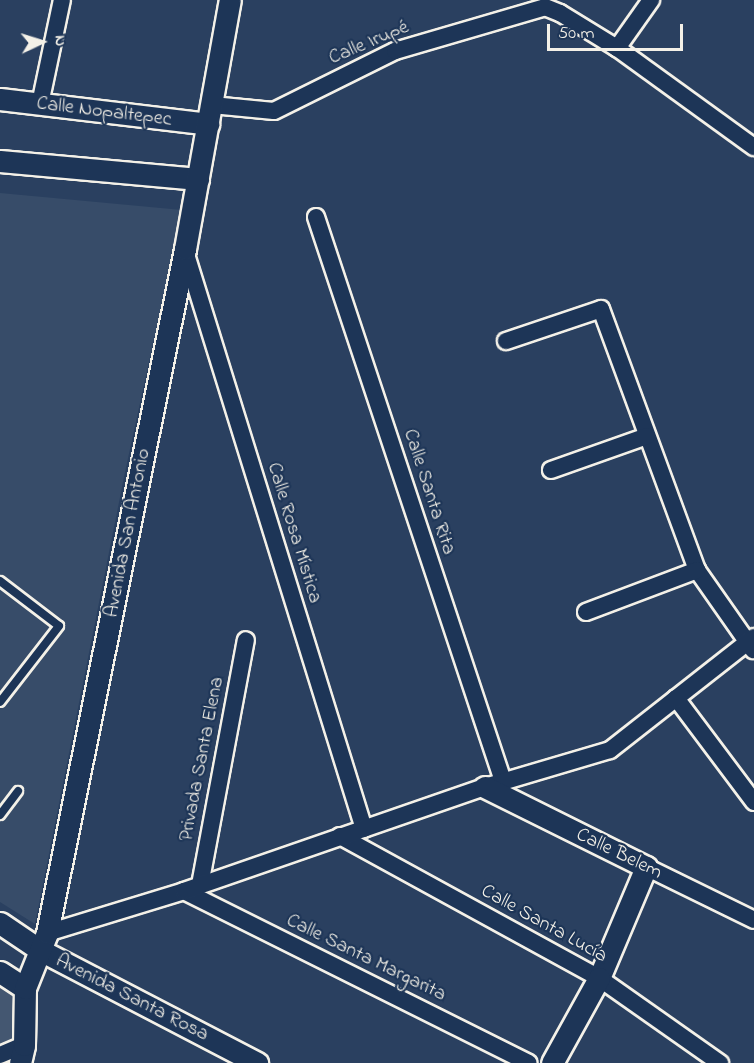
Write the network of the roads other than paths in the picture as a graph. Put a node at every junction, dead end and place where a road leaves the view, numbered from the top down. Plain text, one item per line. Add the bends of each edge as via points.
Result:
1 (62, 0) edge
2 (230, 0) edge
3 (651, 0) edge
4 (617, 48) junction
5 (0, 99) edge
6 (40, 104) junction
7 (210, 115) junction
8 (754, 147) edge
9 (0, 161) edge
10 (198, 179) junction
11 (316, 217) dead end
12 (184, 249) junction
13 (506, 341) dead end
14 (647, 436) junction
15 (551, 470) dead end
16 (697, 570) junction
17 (0, 581) edge
18 (586, 612) dead end
19 (246, 640) dead end
20 (752, 643) edge
21 (676, 698) junction
22 (0, 702) edge
23 (494, 784) junction
24 (18, 791) dead end
25 (754, 802) edge
26 (0, 814) edge
27 (364, 829) junction
28 (340, 836) junction
29 (646, 867) junction
30 (192, 888) junction
31 (754, 920) edge
32 (0, 923) edge
33 (43, 942) junction
34 (0, 972) edge
35 (599, 978) junction
36 (25, 988) junction
37 (22, 1054) edge
38 (0, 1055) edge
39 (257, 1063) edge
40 (529, 1063) edge
41 (552, 1063) edge
42 (720, 1063) edge

1 - 6 street
2 - 7 street, Avenida San Antonio
3 - 4 street
4 - 7 street, Calle Irupé via 545,7 395,51 274,111
4 - 8 street, Calle Irupé
5 - 6 street, Calle Nopaltepec
6 - 7 street, Calle Nopaltepec
7 - 10 street, Avenida San Antonio
9 - 10 street
10 - 12 street, Avenida San Antonio
11 - 23 street, Calle Santa Rita
12 - 27 street, Calle Rosa Mística
12 - 33 street, Avenida San Antonio
13 - 14 street via 601,309
14 - 15 street
14 - 16 street
16 - 18 street
16 - 20 street
17 - 22 lane via 59,626
19 - 30 street, Privada Santa Elena
20 - 21 street
21 - 23 street via 610,750
21 - 25 street
23 - 27 street
23 - 29 street, Calle Belem
24 - 26 lane
27 - 28 street
28 - 30 street
28 - 35 street, Calle Santa Lucía
29 - 31 street, Calle Belem
29 - 35 street
30 - 33 street
30 - 40 street, Calle Santa Margarita
32 - 33 street, Avenida Santa Rosa
33 - 36 street, Avenida San Antonio
33 - 39 street, Avenida Santa Rosa
34 - 36 street
35 - 41 street
35 - 42 street, Calle Santa Lucía
36 - 37 street, Avenida San Antonio
37 - 38 street

